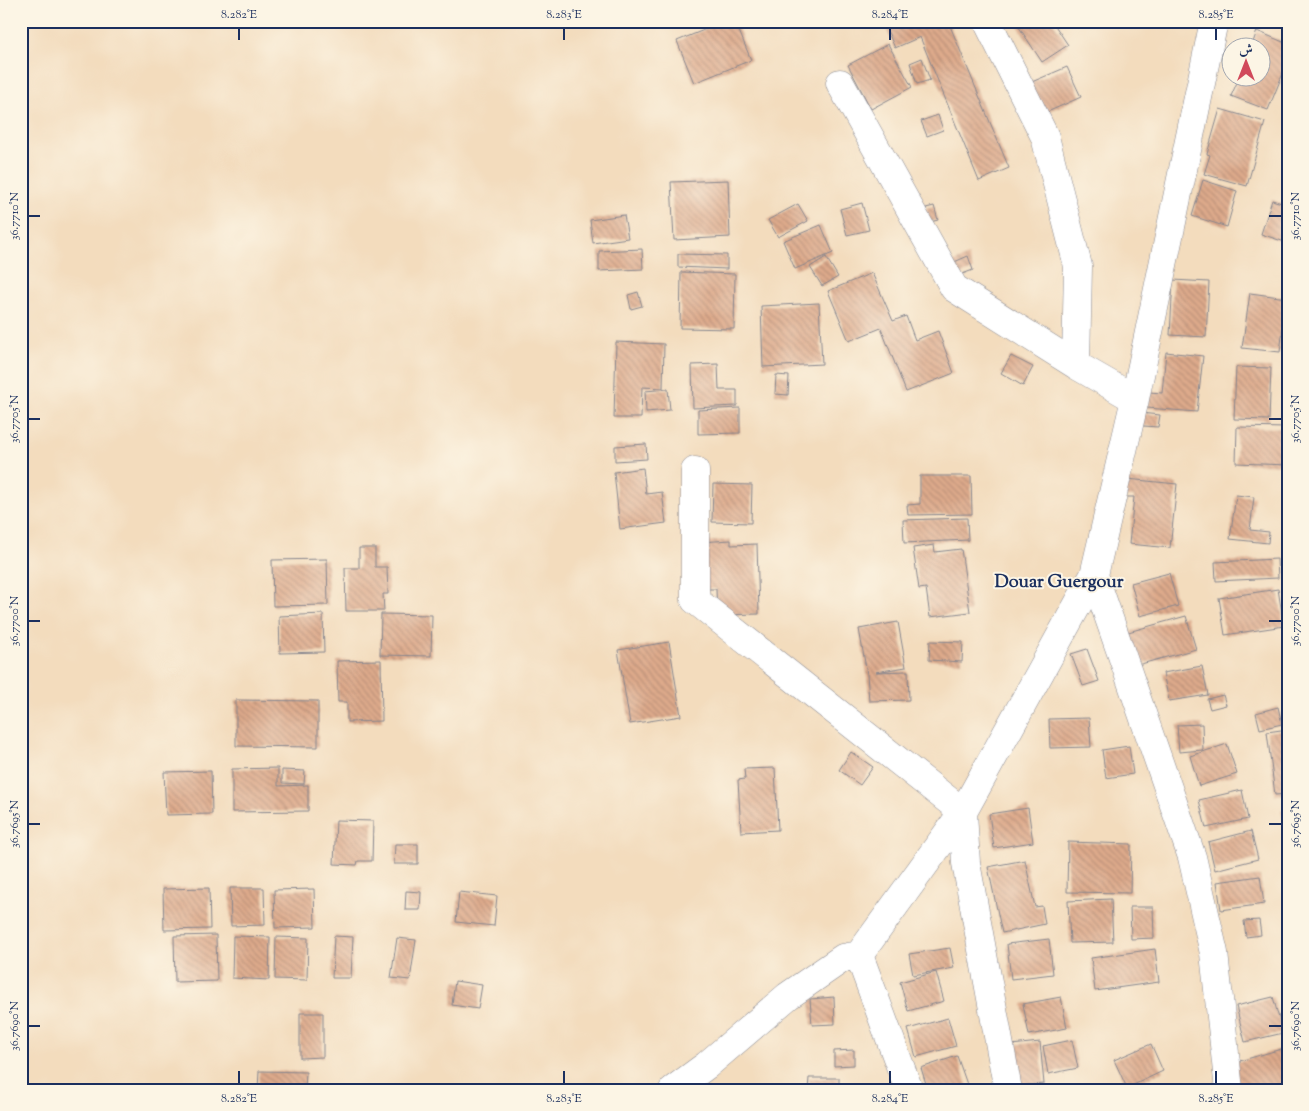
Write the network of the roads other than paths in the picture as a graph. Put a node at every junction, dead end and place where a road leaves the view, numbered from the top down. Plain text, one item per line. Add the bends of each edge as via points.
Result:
1 (987, 21) edge
2 (1214, 21) edge
3 (840, 83) dead end
4 (1076, 365) junction
5 (1135, 399) junction
6 (695, 471) dead end
7 (1094, 575) junction
8 (963, 812) junction
9 (859, 955) junction
10 (673, 1090) edge
11 (909, 1090) edge
12 (1008, 1090) edge
13 (1229, 1090) edge

1 - 4 street via 1045,137 1078,266
2 - 5 street
3 - 4 street via 954,288
4 - 5 street
5 - 7 street
6 - 8 street via 695,600
7 - 8 street
7 - 13 street via 1192,857 1214,953
8 - 9 street
8 - 12 street via 966,863
9 - 10 street via 843,958 788,996
9 - 11 street

